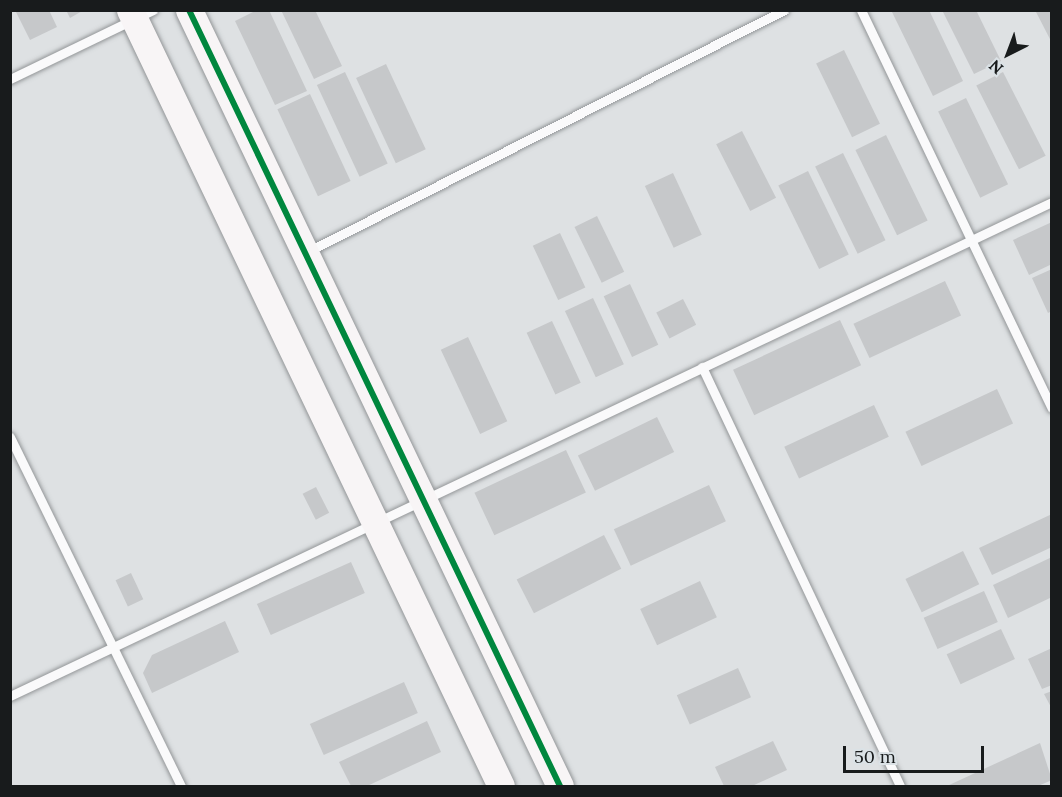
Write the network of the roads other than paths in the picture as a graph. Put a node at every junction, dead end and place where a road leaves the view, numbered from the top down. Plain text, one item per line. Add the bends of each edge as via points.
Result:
1 (189, 10) edge
2 (784, 10) edge
3 (861, 10) edge
4 (139, 13) edge
5 (10, 79) edge
6 (1052, 202) edge
7 (971, 240) junction
8 (305, 253) junction
9 (702, 368) junction
10 (1052, 408) edge
11 (10, 437) edge
12 (423, 500) junction
13 (375, 523) junction
14 (113, 647) junction
15 (10, 696) edge
16 (181, 786) edge
17 (501, 786) edge
18 (560, 786) edge
19 (900, 786) edge

1 - 8 street
2 - 8 lane
3 - 7 lane
4 - 5 lane
4 - 13 street
6 - 7 lane
7 - 9 lane
7 - 10 lane
8 - 12 street
9 - 12 lane
9 - 19 lane
11 - 14 lane
12 - 13 lane
12 - 18 street
13 - 14 lane
13 - 17 street
14 - 15 lane
14 - 16 lane

